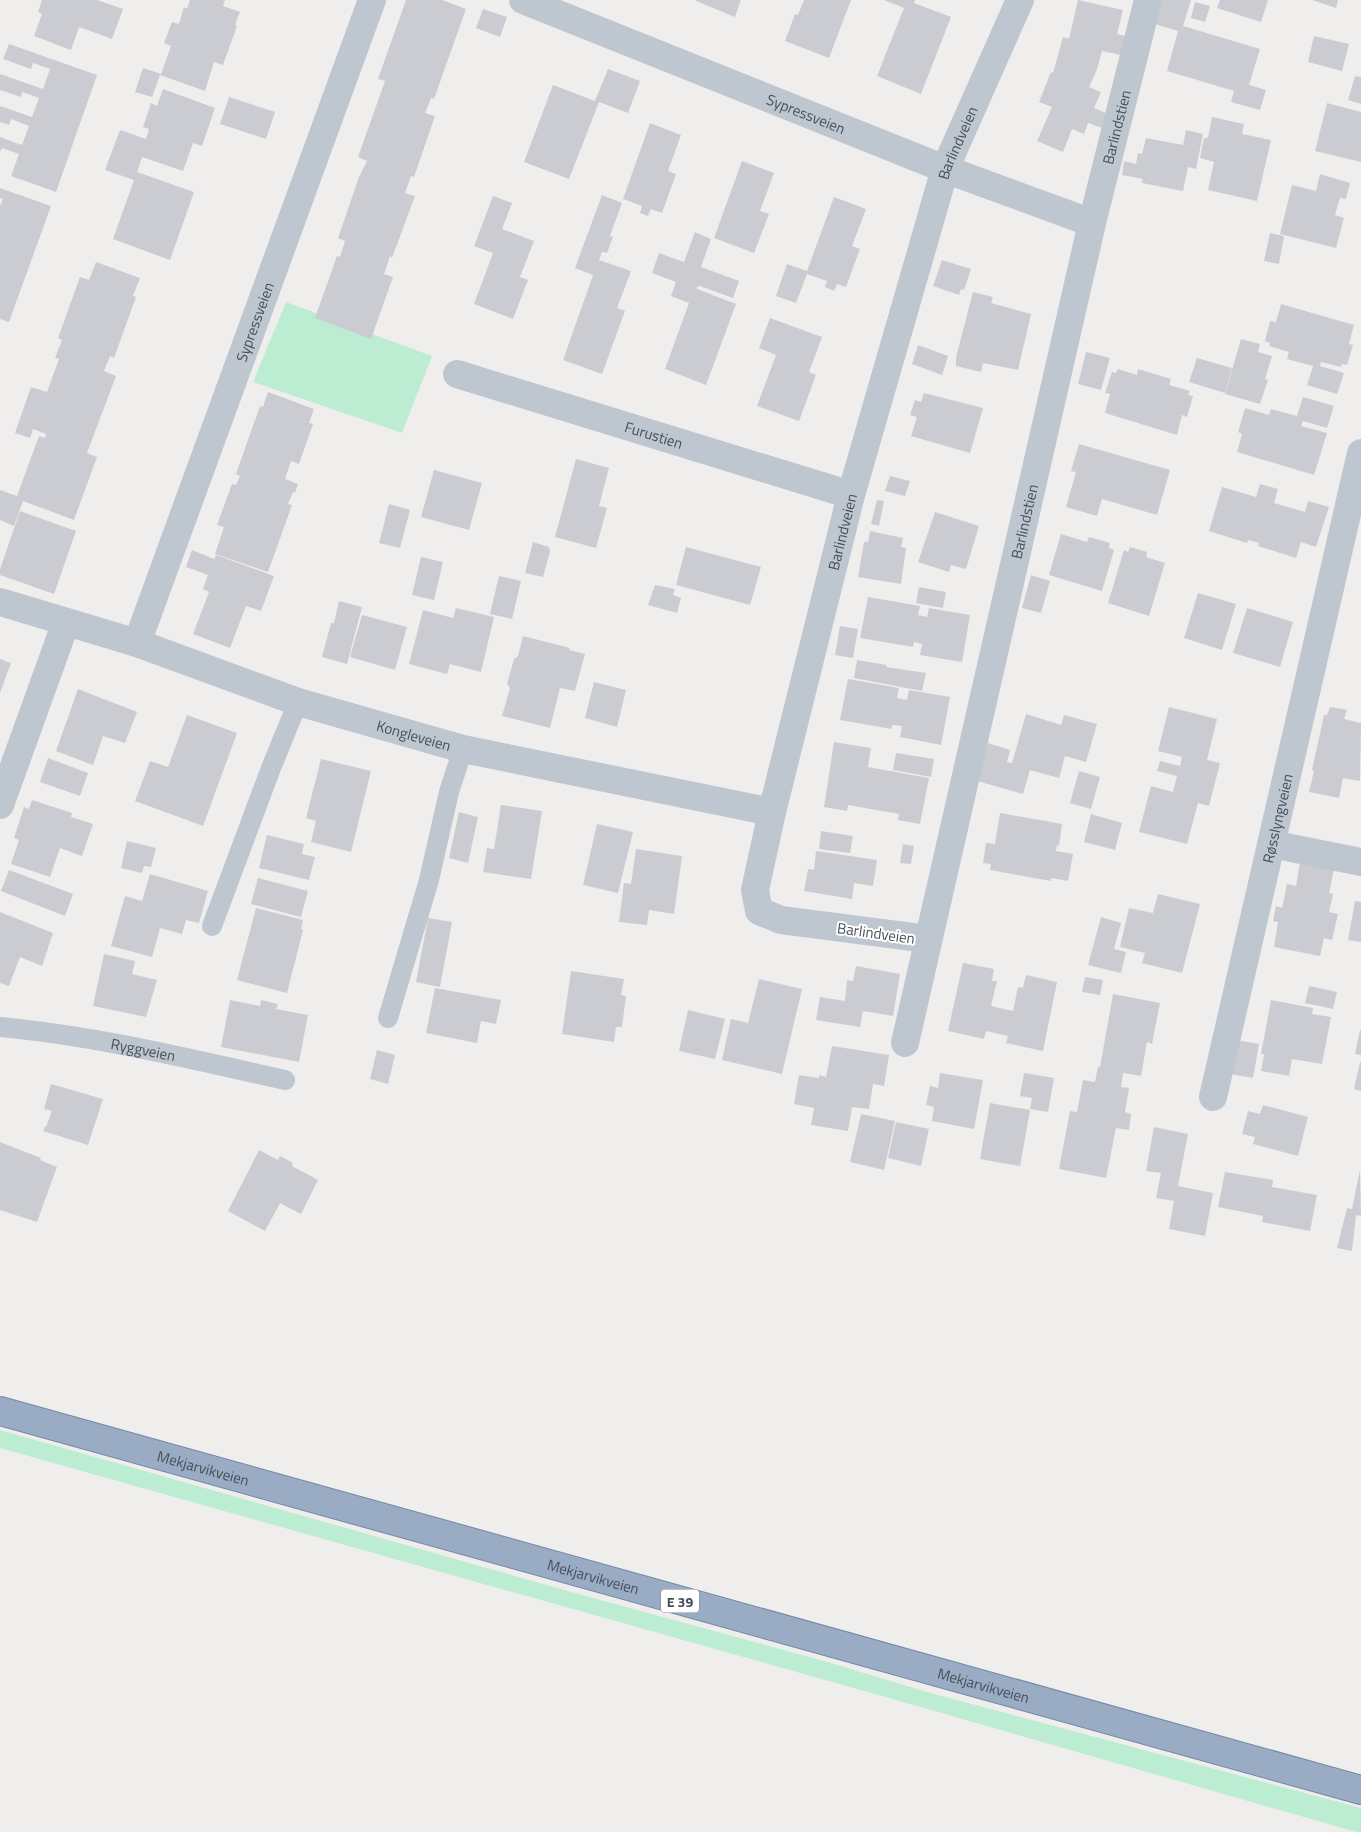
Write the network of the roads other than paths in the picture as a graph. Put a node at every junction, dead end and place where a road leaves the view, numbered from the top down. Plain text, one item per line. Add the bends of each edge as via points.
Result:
1 (372, 0) edge
2 (523, 0) edge
3 (1020, 0) edge
4 (1148, 0) edge
5 (945, 169) junction
6 (1092, 223) junction
7 (457, 374) dead end
8 (1361, 453) edge
9 (851, 495) junction
10 (1351, 541) edge
11 (0, 602) edge
12 (66, 622) junction
13 (137, 643) junction
14 (298, 702) junction
15 (462, 749) junction
16 (0, 805) edge
17 (772, 812) junction
18 (1271, 844) junction
19 (1361, 862) edge
20 (212, 926) dead end
21 (928, 940) junction
22 (388, 1018) dead end
23 (0, 1027) edge
24 (905, 1043) dead end
25 (285, 1080) dead end
26 (1213, 1097) dead end
27 (0, 1411) edge
28 (1361, 1790) edge

1 - 13 street, Sypressveien
2 - 5 street, Sypressveien
3 - 5 street, Barlindveien
4 - 6 street, Barlindstien
5 - 6 street, Sypressveien
5 - 9 street, Barlindveien
6 - 21 street, Barlindstien
7 - 9 street, Furustien
8 - 10 street, Røsslyngveien
9 - 17 street, Barlindveien
10 - 18 street, Røsslyngveien
11 - 12 street, Kongleveien
12 - 13 street, Kongleveien
12 - 16 street
13 - 14 street, Kongleveien
14 - 15 street, Kongleveien
14 - 20 lane
15 - 17 street, Kongleveien
15 - 22 lane via 429,880
17 - 21 street, Barlindveien via 755,890 759,911 781,920
18 - 19 street
18 - 26 street, Røsslyngveien
21 - 24 street, Barlindstien
23 - 25 lane, Ryggveien via 153,1050
27 - 28 highway, Mekjarvikveien / E 39

